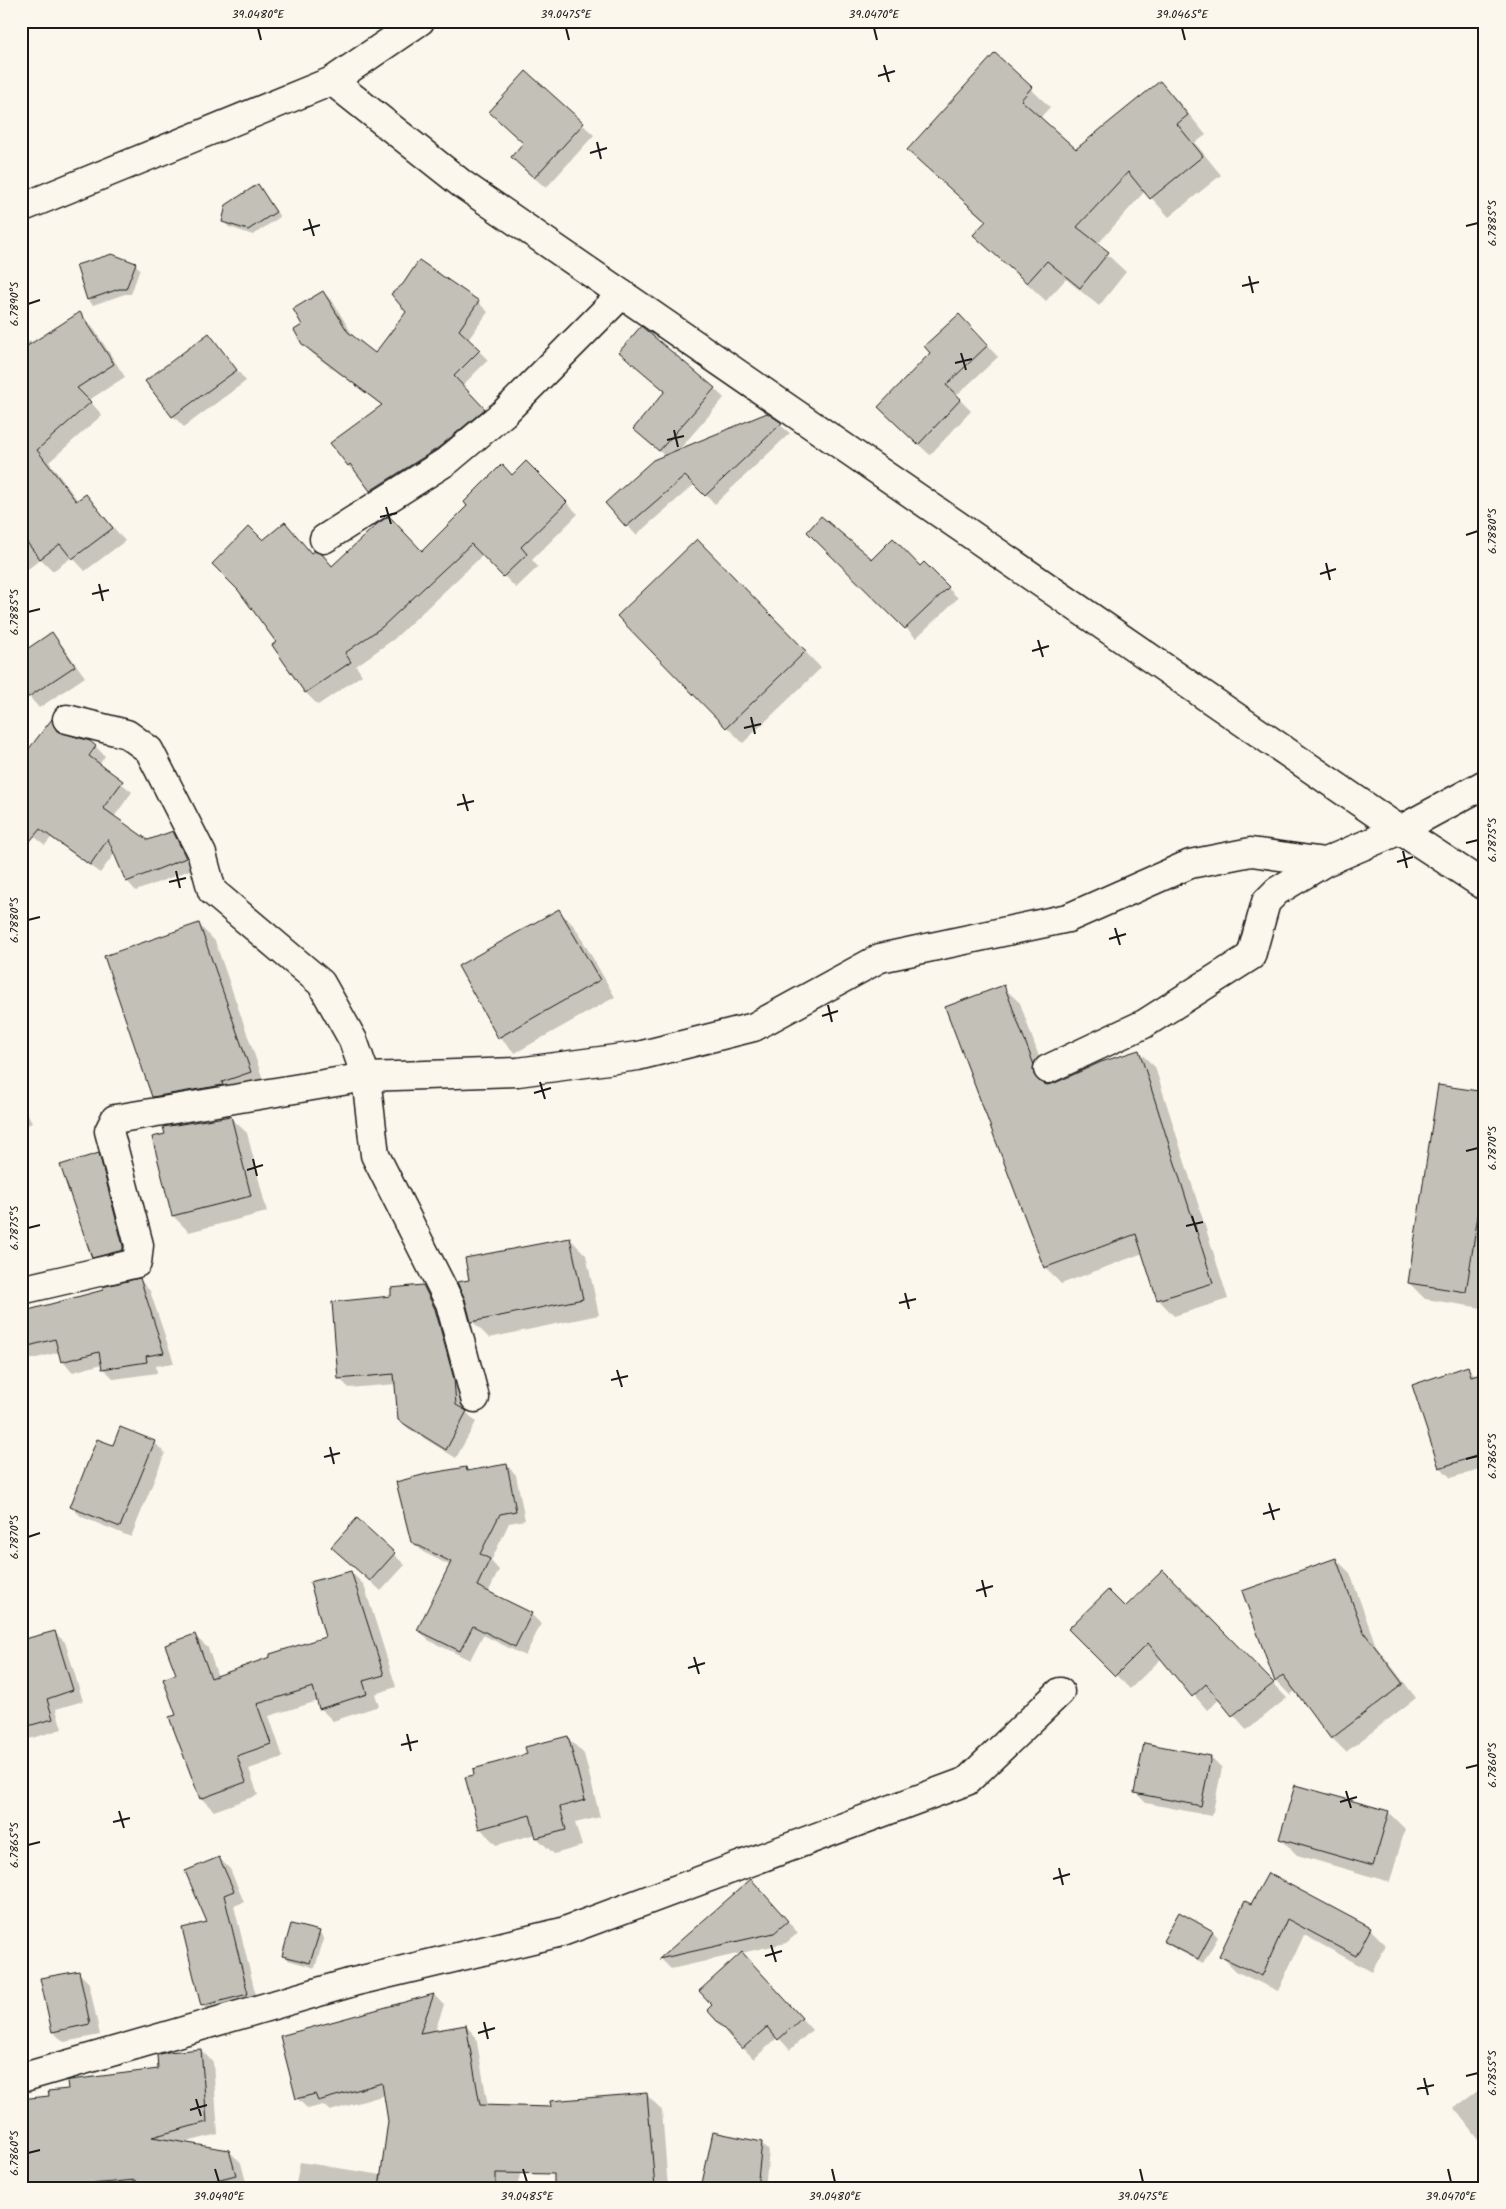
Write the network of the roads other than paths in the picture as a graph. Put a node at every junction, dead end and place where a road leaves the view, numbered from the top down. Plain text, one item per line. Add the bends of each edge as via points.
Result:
1 (420, 21) edge
2 (332, 81) junction
3 (21, 208) edge
4 (622, 294) junction
5 (324, 539) dead end
6 (67, 719) dead end
7 (1485, 784) edge
8 (1400, 830) junction
9 (1324, 862) junction
10 (1485, 886) edge
11 (1048, 1069) dead end
12 (366, 1077) junction
13 (21, 1290) edge
14 (475, 1398) dead end
15 (1060, 1692) dead end
16 (21, 2078) edge

1 - 2 street
2 - 3 street
2 - 4 street via 462,184
4 - 5 street via 504,412 447,461
4 - 8 street
6 - 12 street via 127,734 148,750 202,854 212,891 321,983 353,1040
7 - 8 street
8 - 9 street
8 - 10 street
9 - 11 street via 1277,890 1266,902 1251,956 1144,1024
9 - 12 street via 1251,852 1190,864 1068,918 880,958 754,1027 638,1056 518,1072
12 - 13 street via 115,1119 109,1131 139,1245 137,1263
12 - 14 street via 376,1155 450,1303
15 - 16 street via 967,1781 580,1926 353,1982

